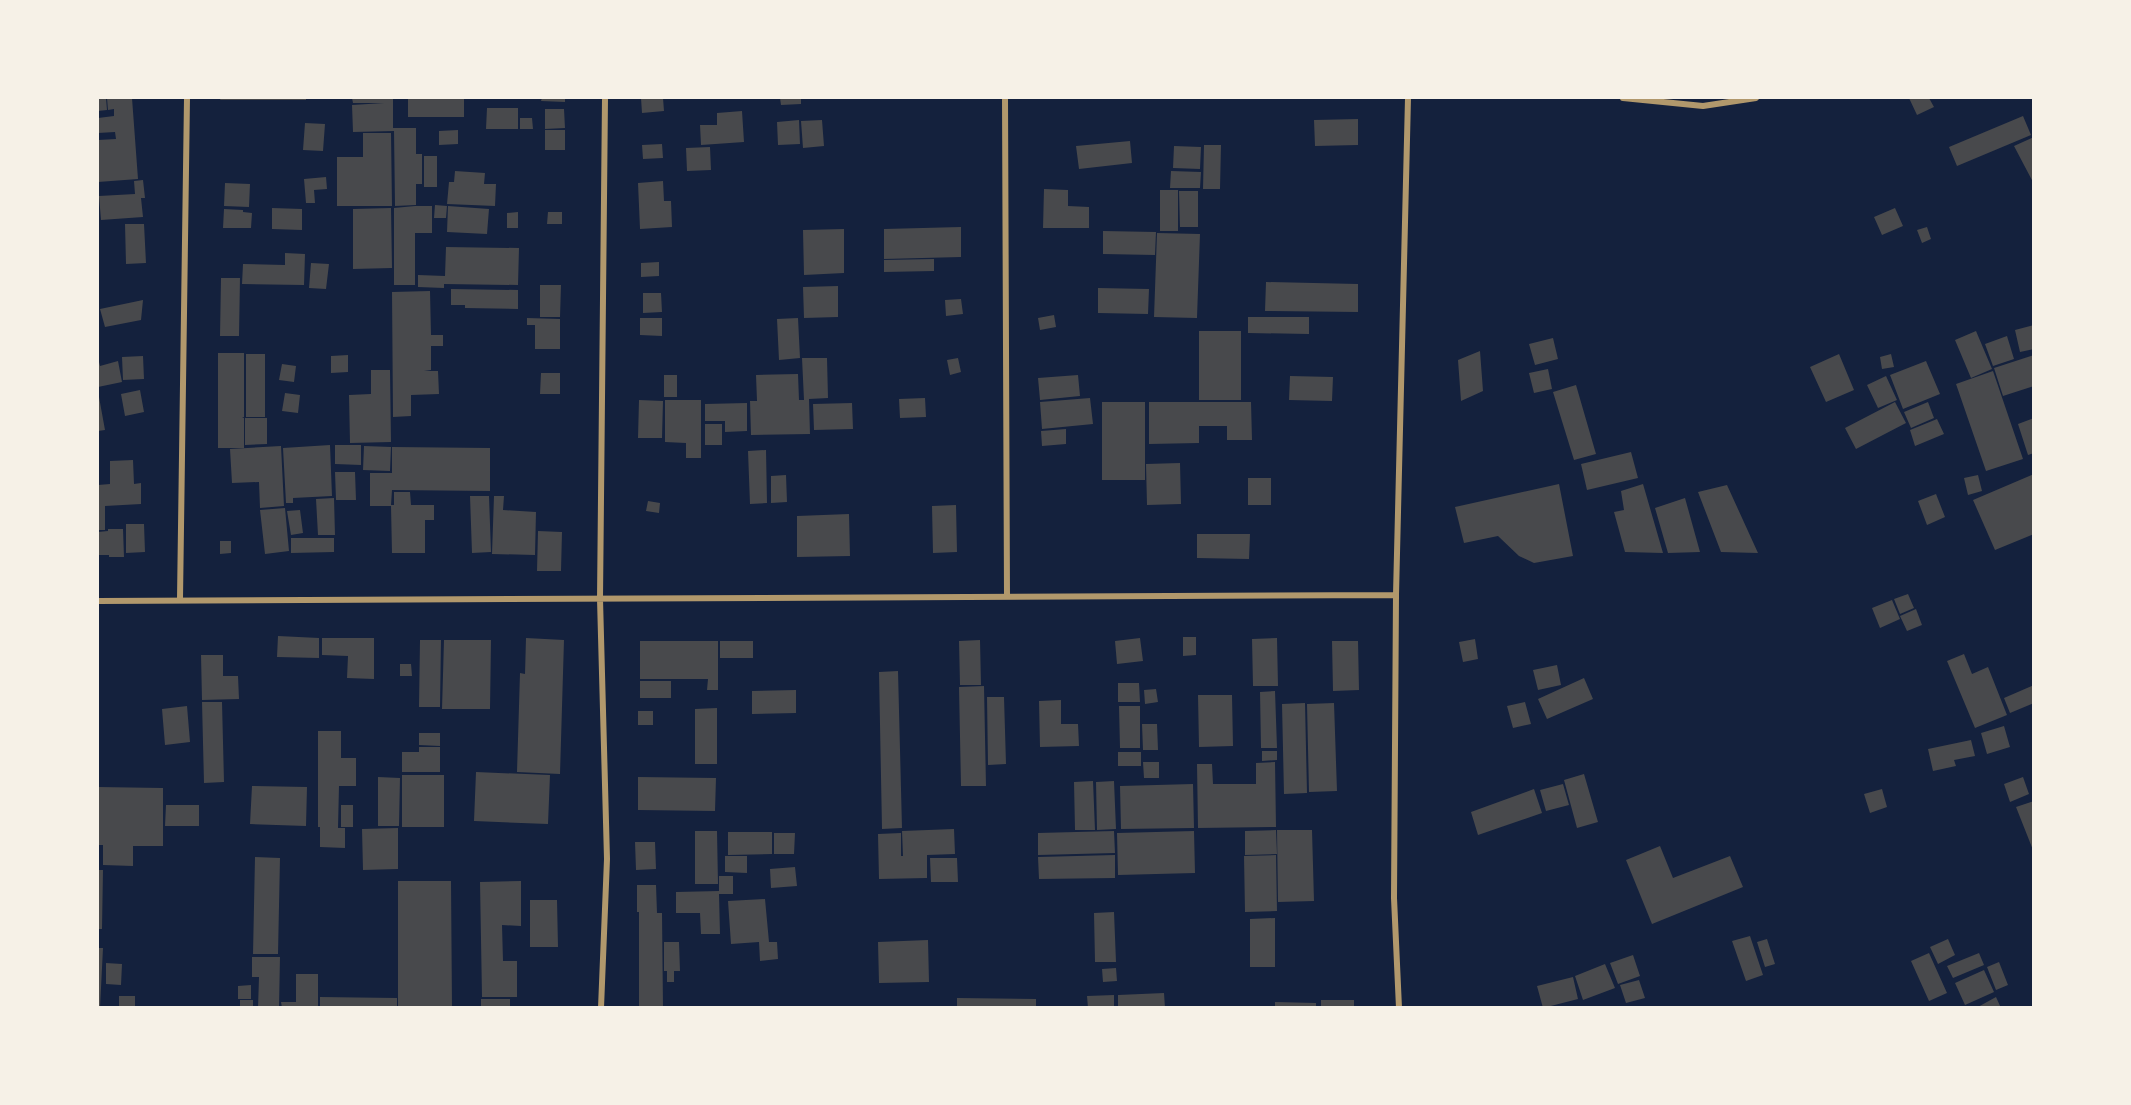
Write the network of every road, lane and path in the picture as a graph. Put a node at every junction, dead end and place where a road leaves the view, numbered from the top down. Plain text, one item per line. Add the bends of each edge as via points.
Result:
1 (187, 98) edge
2 (605, 98) edge
3 (1005, 98) edge
4 (1408, 98) edge
5 (1623, 98) edge
6 (1756, 98) edge
7 (1396, 595) junction
8 (1007, 597) junction
9 (600, 599) junction
10 (180, 600) junction
11 (98, 601) edge
12 (601, 1008) edge
13 (1399, 1008) edge

1 - 10 street
2 - 9 street
3 - 8 street
4 - 7 street
5 - 6 street via 1703,106
7 - 8 street
7 - 13 street via 1394,898
8 - 9 street
9 - 10 street
9 - 12 street via 607,859
10 - 11 street

